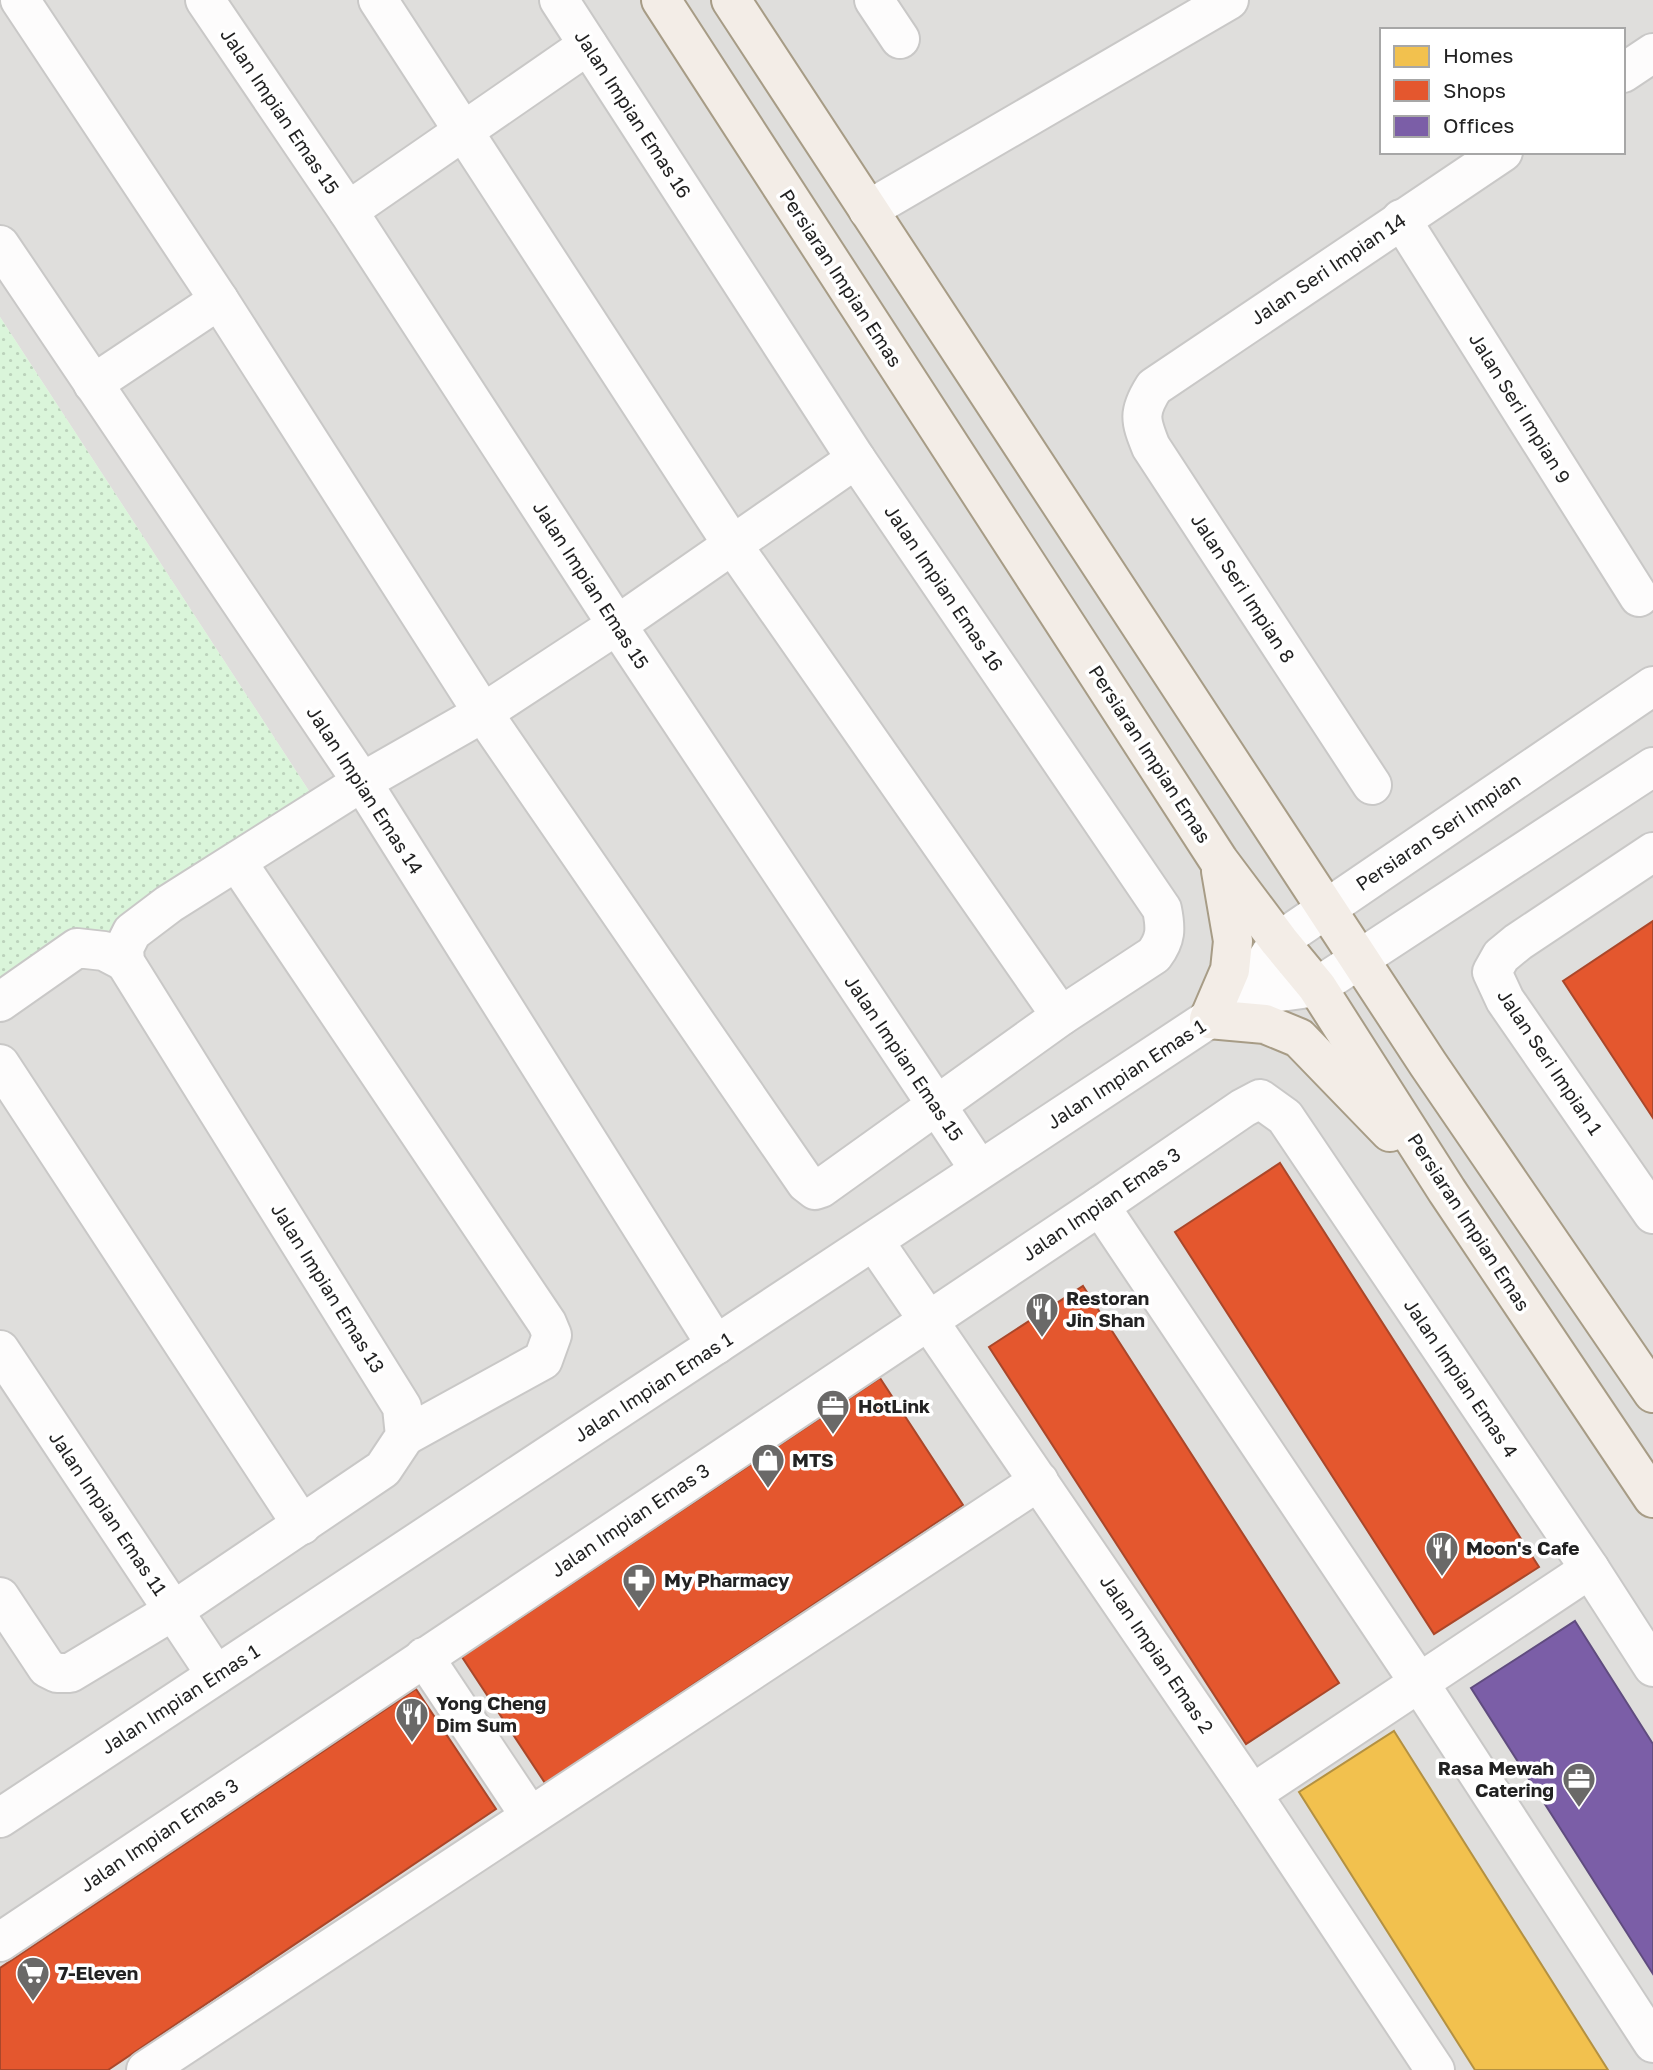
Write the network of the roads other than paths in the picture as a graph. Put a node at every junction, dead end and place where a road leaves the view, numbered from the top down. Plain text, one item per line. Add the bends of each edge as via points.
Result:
1 (20, 0) edge
2 (205, 0) edge
3 (378, 0) edge
4 (559, 0) edge
5 (661, 0) edge
6 (731, 0) edge
7 (874, 0) edge
8 (1229, 0) edge
9 (900, 39) dead end
10 (588, 46) junction
11 (463, 133) junction
12 (1500, 154) edge
13 (868, 210) junction
14 (348, 211) junction
15 (1401, 219) junction
16 (0, 245) edge
17 (219, 300) junction
18 (93, 384) junction
19 (1154, 387) joint
20 (856, 459) junction
21 (732, 544) junction
22 (1639, 597) dead end
23 (617, 625) junction
24 (1653, 686) edge
25 (483, 713) junction
26 (1653, 767) edge
27 (362, 782) junction
28 (1372, 785) dead end
29 (1219, 860) junction
30 (237, 862) junction
31 (1648, 866) edge
32 (1326, 907) junction
33 (1279, 940) junction
34 (1360, 958) junction
35 (125, 962) junction
36 (1317, 987) junction
37 (1242, 997) junction
38 (0, 1002) edge
39 (1061, 1016) junction
40 (1209, 1019) junction
41 (0, 1064) edge
42 (1260, 1099) joint
43 (935, 1105) junction
44 (979, 1169) junction
45 (1447, 1191) junction
46 (1100, 1206) junction
47 (1653, 1214) edge
48 (874, 1241) junction
49 (928, 1320) junction
50 (716, 1345) junction
51 (0, 1350) edge
52 (1653, 1393) edge
53 (405, 1436) junction
54 (1039, 1481) junction
55 (1653, 1498) edge
56 (302, 1525) junction
57 (1590, 1569) junction
58 (0, 1597) edge
59 (173, 1611) junction
60 (424, 1657) junction
61 (1653, 1667) edge
62 (216, 1675) junction
63 (1418, 1681) junction
64 (1252, 1794) junction
65 (530, 1816) junction
66 (0, 1818) edge
67 (0, 1942) edge
68 (1653, 2043) edge
69 (146, 2070) edge
70 (1435, 2070) edge

1 - 17 street, Jalan Impian Emas 16
2 - 14 street, Jalan Impian Emas 15
3 - 11 street
4 - 10 street, Jalan Impian Emas 16
5 - 29 main road, Persiaran Impian Emas
6 - 13 main road
7 - 9 street
8 - 13 street
10 - 11 street
10 - 20 street, Jalan Impian Emas 16
11 - 14 street
11 - 21 street
12 - 15 street, Jalan Seri Impian 14
13 - 32 main road
14 - 23 street, Jalan Impian Emas 15
15 - 19 street, Jalan Seri Impian 14
15 - 22 street, Jalan Seri Impian 9
16 - 18 street, Jalan Impian Emas 14
17 - 18 street
17 - 25 street, Jalan Impian Emas 16
18 - 27 street, Jalan Impian Emas 14
19 - 28 street, Jalan Seri Impian 8 via 1142,405 1142,425 1151,447
20 - 21 street
20 - 39 street, Jalan Impian Emas 16 via 1162,909 1166,930 1154,955
21 - 23 street
21 - 39 street
23 - 25 street
23 - 43 street, Jalan Impian Emas 15
24 - 32 street, Persiaran Seri Impian
25 - 27 street
25 - 43 street, Jalan Impian Emas 16 via 809,1186 821,1188
26 - 34 street
27 - 30 street
27 - 50 street, Jalan Impian Emas 14
29 - 33 main road, Persiaran Impian Emas
29 - 40 main road via 1233,941 1230,970
30 - 35 street via 132,932 124,948
30 - 53 street via 552,1335 542,1360
31 - 47 street, Jalan Seri Impian 1 via 1518,942 1501,956 1492,972 1505,1000
32 - 33 street, Persiaran Seri Impian
32 - 34 main road
33 - 36 main road, Persiaran Impian Emas
33 - 37 street, Persiaran Seri Impian
34 - 36 street
34 - 52 main road
35 - 38 street via 104,951 77,948
35 - 53 street, Jalan Impian Emas 13 via 402,1407
36 - 37 street, Jalan Impian Emas 1
36 - 45 main road, Persiaran Impian Emas
37 - 40 street, Jalan Impian Emas 1
39 - 43 street, Jalan Impian Emas 16
40 - 44 street, Jalan Impian Emas 1
40 - 45 main road via 1265,1024 1299,1038
41 - 56 street
42 - 46 street, Jalan Impian Emas 3
42 - 57 street, Jalan Impian Emas 4 via 1284,1117
43 - 44 street, Jalan Impian Emas 15
44 - 48 street, Jalan Impian Emas 1
45 - 55 main road, Persiaran Impian Emas
46 - 49 street, Jalan Impian Emas 3
46 - 63 street
48 - 49 street, Jalan Impian Emas 2
48 - 50 street, Jalan Impian Emas 1
49 - 54 street, Jalan Impian Emas 2
49 - 60 street, Jalan Impian Emas 3
50 - 62 street, Jalan Impian Emas 1
51 - 59 street, Jalan Impian Emas 11
53 - 56 street via 383,1469
54 - 64 street, Jalan Impian Emas 2
54 - 65 street
56 - 59 street
57 - 61 street, Jalan Impian Emas 4
57 - 63 street
58 - 59 street via 47,1668 57,1674 70,1674
59 - 62 street, Jalan Impian Emas 11
60 - 65 street
60 - 67 street, Jalan Impian Emas 3
62 - 66 street, Jalan Impian Emas 1
63 - 64 street
63 - 68 street
64 - 70 street, Jalan Impian Emas 2
65 - 69 street

